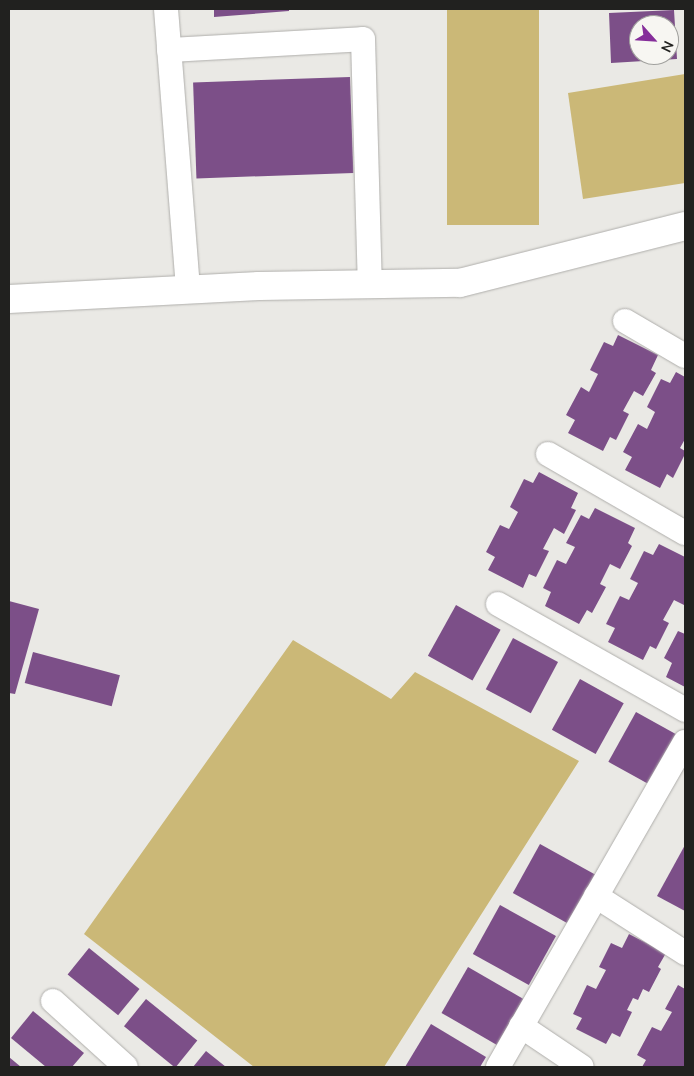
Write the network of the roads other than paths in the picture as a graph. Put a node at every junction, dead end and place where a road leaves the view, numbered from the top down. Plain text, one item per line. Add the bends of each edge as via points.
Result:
1 (166, 9) edge
2 (169, 50) junction
3 (685, 226) edge
4 (370, 285) junction
5 (188, 290) junction
6 (9, 299) edge
7 (625, 321) dead end
8 (685, 356) edge
9 (548, 454) dead end
10 (685, 533) edge
11 (498, 604) dead end
12 (685, 710) edge
13 (685, 742) edge
14 (596, 896) junction
15 (685, 953) edge
16 (52, 1001) dead end
17 (521, 1026) junction
18 (126, 1067) edge
19 (498, 1067) edge
20 (582, 1067) edge

1 - 2 street
2 - 4 street via 363,39
2 - 5 street
3 - 4 street via 460,283
4 - 5 street
5 - 6 street
7 - 8 street
9 - 10 street
11 - 12 street
13 - 14 street
14 - 15 street
14 - 17 street
16 - 18 street
17 - 19 street
17 - 20 street

